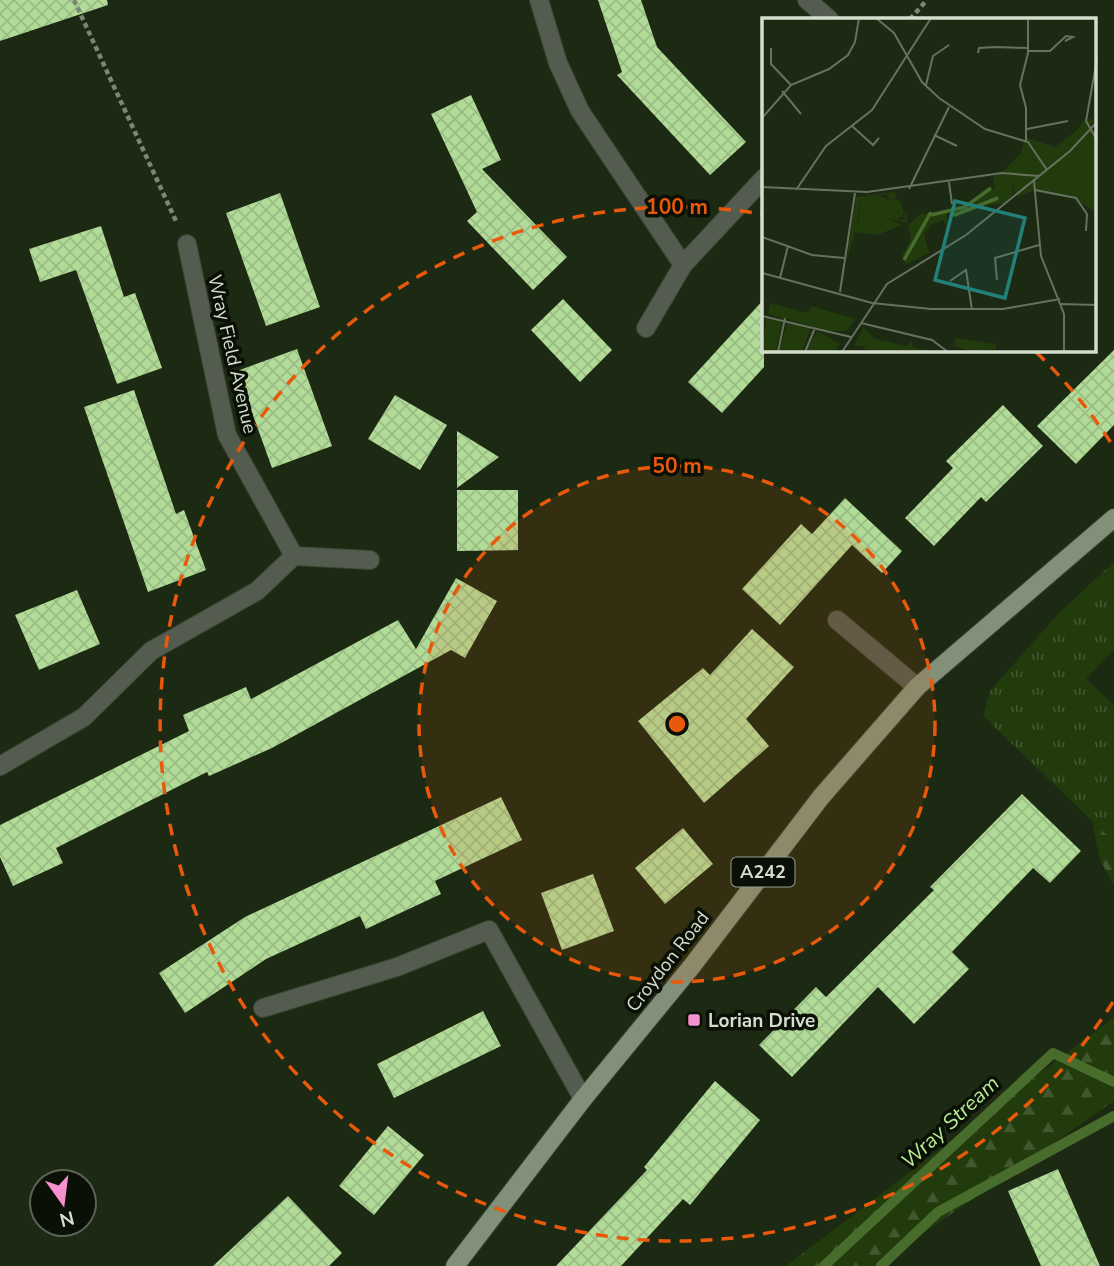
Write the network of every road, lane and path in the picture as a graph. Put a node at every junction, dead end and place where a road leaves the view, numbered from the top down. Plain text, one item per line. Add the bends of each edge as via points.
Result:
1 (74, 0) edge
2 (539, 0) edge
3 (807, 0) edge
4 (928, 0) edge
5 (828, 18) edge
6 (911, 18) edge
7 (762, 180) edge
8 (187, 244) joint
9 (683, 265) junction
10 (646, 328) dead end
11 (1114, 518) edge
12 (294, 556) junction
13 (370, 560) dead end
14 (837, 620) dead end
15 (916, 687) junction
16 (0, 766) edge
17 (263, 1008) dead end
18 (583, 1098) junction
19 (455, 1266) edge

1 - 8 path
2 - 9 street via 558,63 580,111
3 - 5 street
4 - 6 path
7 - 9 street
8 - 12 street, Wray Field Avenue via 227,435
9 - 10 street
11 - 15 main road, Croydon Road / A242
12 - 13 street
12 - 16 street via 257,591 151,651 84,717
14 - 15 street
15 - 18 main road, Croydon Road / A242 via 821,797 692,966
17 - 18 street via 397,967 489,930
18 - 19 main road, Croydon Road / A242

